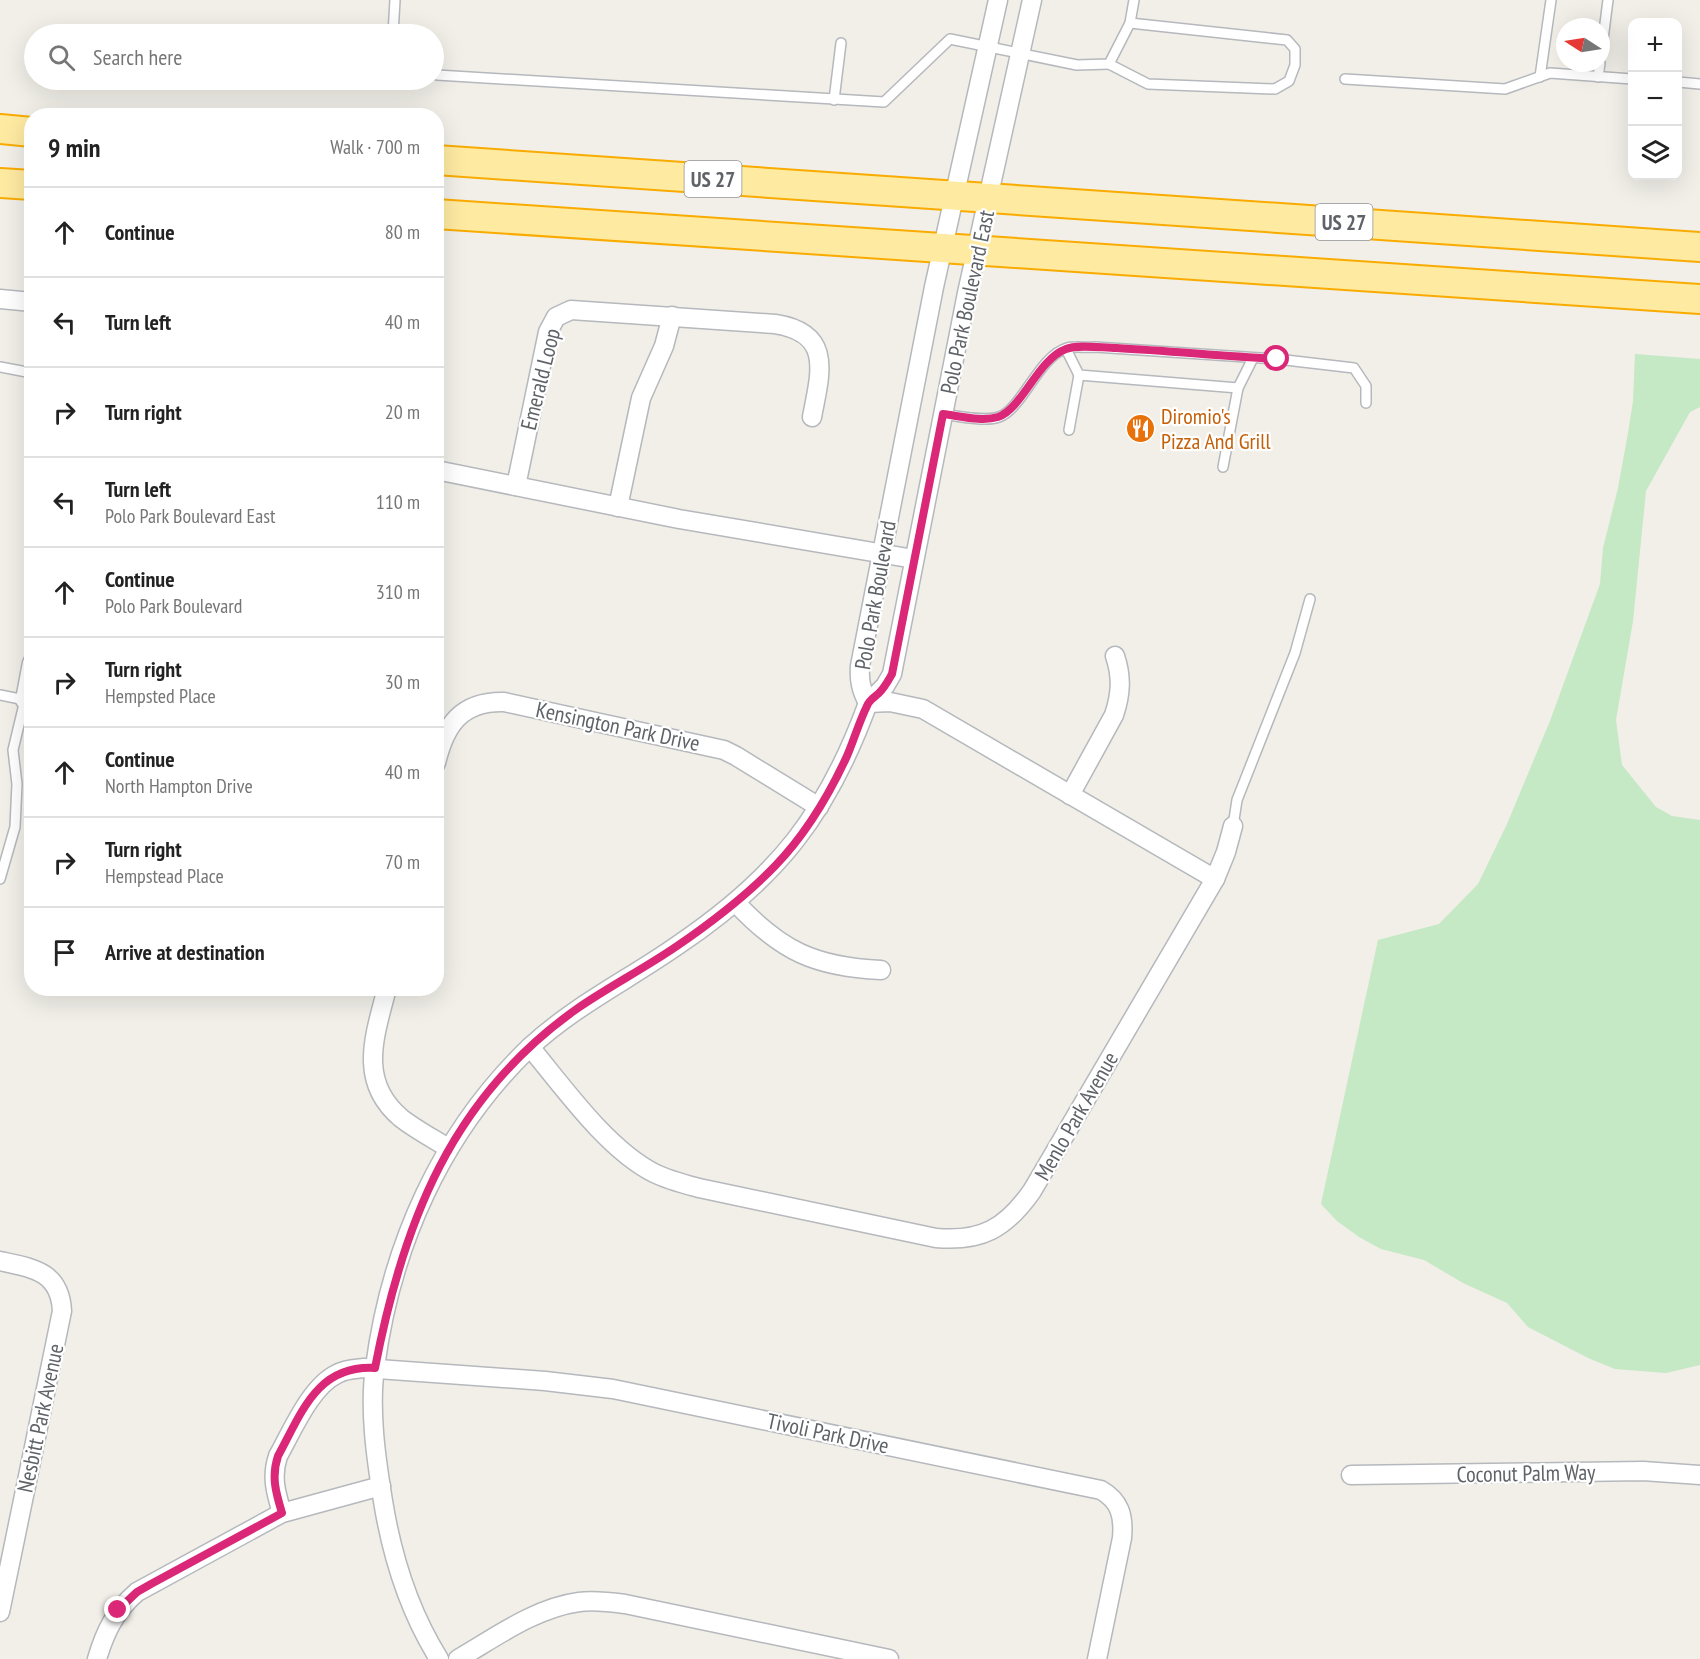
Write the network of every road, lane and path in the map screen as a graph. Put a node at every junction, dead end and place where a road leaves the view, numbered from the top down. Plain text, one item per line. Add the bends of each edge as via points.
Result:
1 (395, 0) edge
2 (999, 0) edge
3 (1032, 0) edge
4 (1134, 0) edge
5 (1551, 0) edge
6 (1608, 0) edge
7 (1606, 18) edge
8 (1130, 23) junction
9 (394, 24) edge
10 (841, 44) dead end
11 (988, 46) junction
12 (1021, 52) junction
13 (1109, 64) junction
14 (1599, 72) edge
15 (444, 75) edge
16 (1540, 77) junction
17 (1598, 77) junction
18 (1345, 79) dead end
19 (1628, 79) edge
20 (1682, 82) edge
21 (1700, 84) edge
22 (834, 100) junction
23 (0, 129) edge
24 (24, 131) edge
25 (444, 161) edge
26 (0, 183) edge
27 (24, 184) edge
28 (955, 195) junction
29 (989, 198) junction
30 (444, 215) edge
31 (1700, 247) edge
32 (943, 249) junction
33 (977, 250) junction
34 (0, 299) edge
35 (1700, 299) edge
36 (24, 301) edge
37 (672, 316) junction
38 (1066, 349) junction
39 (1253, 358) junction
40 (0, 367) edge
41 (24, 372) edge
42 (1079, 375) junction
43 (1238, 388) junction
44 (1366, 403) dead end
45 (910, 409) junction
46 (943, 414) junction
47 (812, 417) dead end
48 (1069, 429) dead end
49 (1223, 467) dead end
50 (444, 472) edge
51 (516, 486) junction
52 (618, 507) junction
53 (882, 553) junction
54 (914, 559) junction
55 (1311, 599) dead end
56 (1115, 656) dead end
57 (892, 674) junction
58 (0, 695) edge
59 (24, 700) edge
60 (868, 703) junction
61 (24, 704) edge
62 (912, 706) junction
63 (444, 740) edge
64 (1070, 795) junction
65 (819, 807) junction
66 (1233, 826) joint
67 (0, 879) edge
68 (1215, 879) junction
69 (736, 903) junction
70 (881, 970) dead end
71 (385, 996) edge
72 (530, 1047) junction
73 (448, 1148) junction
74 (0, 1261) edge
75 (375, 1368) junction
76 (1351, 1475) dead end
77 (1700, 1475) edge
78 (381, 1486) junction
79 (282, 1513) junction
80 (0, 1612) edge
81 (97, 1659) edge
82 (439, 1659) edge
83 (458, 1659) edge
84 (889, 1659) edge
85 (1097, 1659) edge

1 - 9 lane
2 - 11 street, Polo Park Boulevard East
3 - 12 street, Polo Park Boulevard East
4 - 8 lane
5 - 16 lane
6 - 7 lane
8 - 13 lane
8 - 13 lane via 1287,40 1295,49 1295,65 1289,81 1275,89 1148,84
10 - 22 lane
11 - 12 lane
11 - 22 lane via 950,39 884,102
11 - 28 street, Polo Park Boulevard East
12 - 13 lane via 1077,65
12 - 29 street, Polo Park Boulevard East
14 - 17 lane
15 - 22 lane
16 - 17 lane via 1550,73
16 - 18 lane via 1505,89
17 - 19 lane
20 - 21 lane
23 - 24 highway
25 - 28 highway, US 27
26 - 27 highway
28 - 29 highway, US 27
28 - 32 street, Polo Park Boulevard
29 - 31 highway, US 27
29 - 33 street, Polo Park Boulevard East
30 - 32 highway, US 27
32 - 33 highway, US 27
32 - 45 street, Polo Park Boulevard
33 - 35 highway, US 27
33 - 46 street, Polo Park Boulevard East
34 - 36 street
37 - 47 street, Emerald Loop via 784,325 800,332 813,343 820,359
37 - 51 street, Emerald Loop via 571,310 556,317 548,332
37 - 52 street via 664,346 641,398
38 - 39 lane via 1140,349
38 - 42 lane
38 - 46 lane via 1048,361 1014,405 999,417
39 - 43 lane
39 - 44 lane via 1354,368 1366,386
40 - 41 lane
42 - 43 lane
42 - 48 lane
43 - 49 lane
45 - 46 street
45 - 53 street, Polo Park Boulevard
46 - 54 street, Polo Park Boulevard East
50 - 51 street
51 - 52 street
52 - 53 street
53 - 54 street
53 - 60 street, Polo Park Boulevard via 860,666 859,679
54 - 57 street, Polo Park Boulevard East
55 - 66 lane via 1295,653 1238,800
56 - 64 street via 1120,670 1119,701
57 - 60 street, Polo Park Boulevard East
57 - 62 street via 902,697
58 - 59 lane
60 - 62 street
60 - 65 street, Polo Park Boulevard via 846,758
61 - 67 lane via 13,750 17,784 15,827
62 - 64 street
63 - 65 street, Kensington Park Drive via 457,717 468,709 504,702 724,750
64 - 68 street
65 - 69 street, Polo Park Boulevard via 776,865
66 - 68 street, Menlo Park Avenue
68 - 72 street, Menlo Park Avenue via 1032,1191 1011,1218 984,1234 936,1238 668,1179 642,1166 609,1138
69 - 70 street via 767,934 796,952 847,967
69 - 72 street, Polo Park Boulevard via 677,946 579,1007
71 - 73 street via 373,1047 378,1091 402,1118
72 - 73 street, Polo Park Boulevard via 483,1098
73 - 75 street, Polo Park Boulevard via 405,1244
74 - 80 street, Nesbitt Park Avenue via 45,1275 56,1287 62,1311
75 - 78 street, Polo Park Boulevard via 374,1416
75 - 79 street, Tivoli Park Drive via 336,1374 309,1402 275,1466 274,1484
75 - 85 street, Tivoli Park Drive via 613,1389 1101,1490 1118,1504 1123,1526
76 - 77 street, Coconut Palm Way via 1643,1471
78 - 79 street
78 - 82 street, Polo Park Boulevard via 405,1588
79 - 81 street via 137,1592 112,1621
83 - 84 street via 543,1612 595,1601

